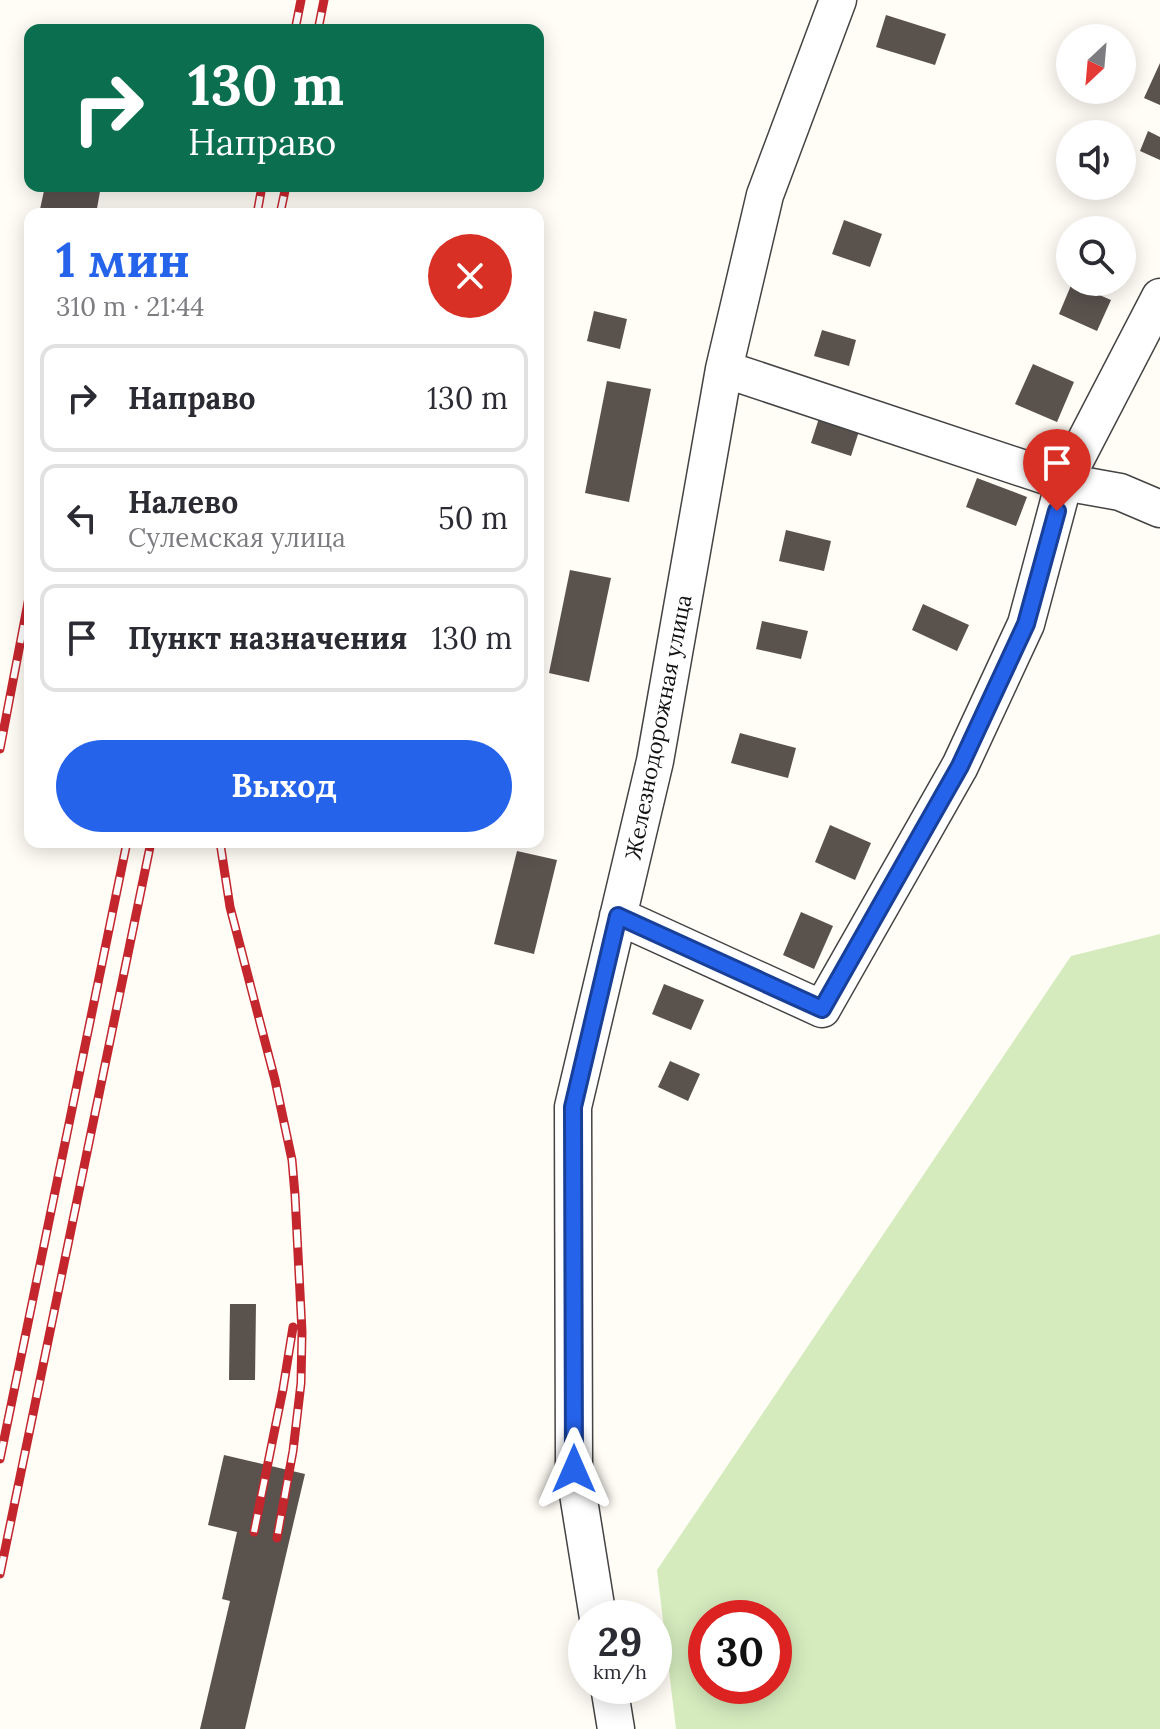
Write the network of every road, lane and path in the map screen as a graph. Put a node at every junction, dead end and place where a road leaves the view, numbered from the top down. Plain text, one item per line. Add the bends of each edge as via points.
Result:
1 (838, 0) edge
2 (1160, 297) edge
3 (724, 369) junction
4 (1064, 482) junction
5 (1160, 509) edge
6 (618, 916) junction
7 (595, 1600) edge
8 (612, 1704) edge
9 (616, 1729) edge

1 - 3 street, Железнодорожная улица via 765,195
2 - 4 street
3 - 4 street
3 - 6 street, Железнодорожная улица via 655,761
4 - 5 street via 1120,492
4 - 6 street via 1026,624 960,766 822,1009
6 - 7 street, Железнодорожная улица via 573,1107 574,1469
8 - 9 street

